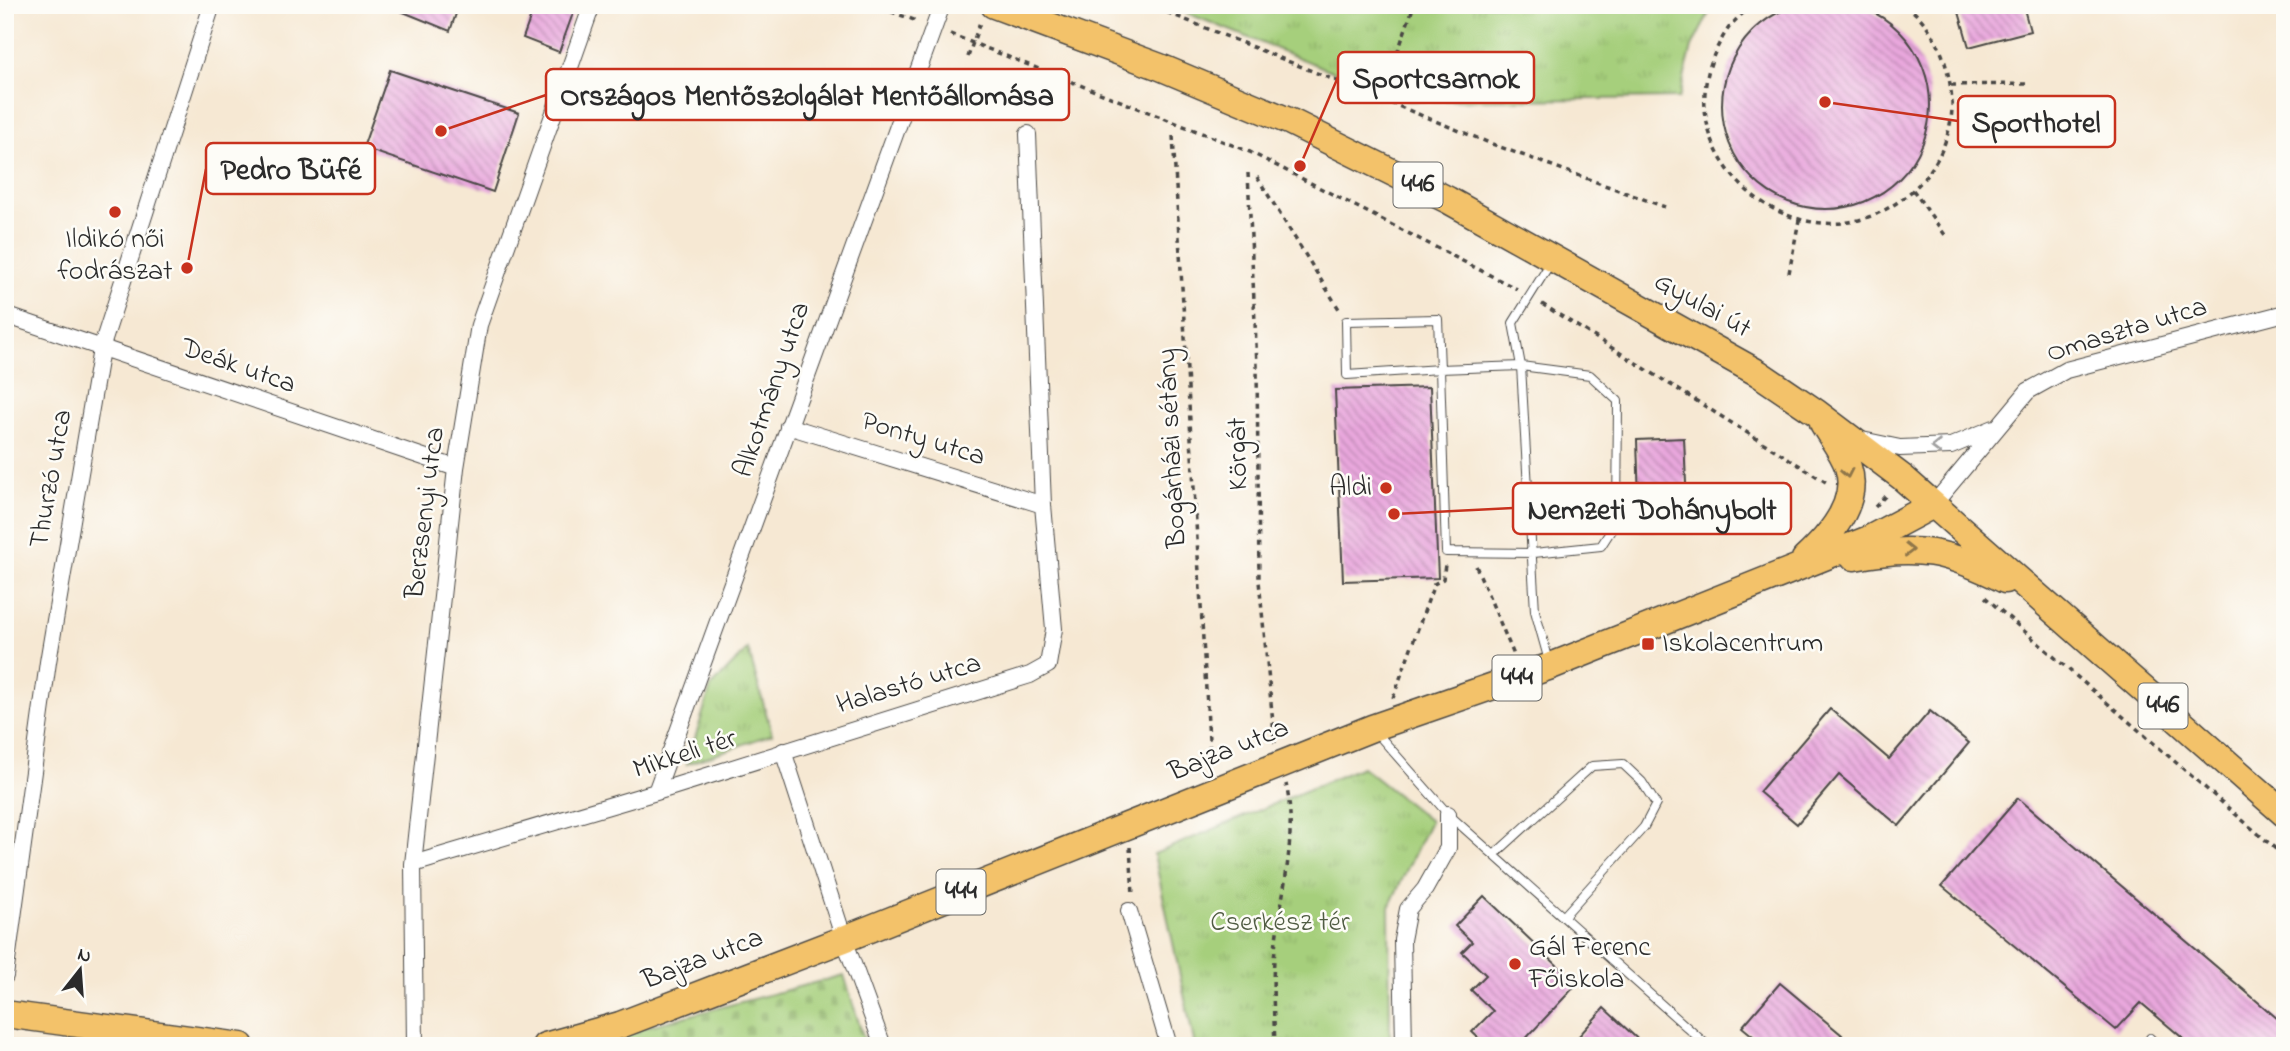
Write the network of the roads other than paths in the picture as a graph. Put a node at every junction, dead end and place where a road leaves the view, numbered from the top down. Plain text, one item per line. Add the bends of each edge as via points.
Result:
1 (212, 5) edge
2 (592, 5) edge
3 (942, 5) edge
4 (988, 11) edge
5 (1028, 134) dead end
6 (1553, 259) junction
7 (2285, 313) edge
8 (5, 315) edge
9 (101, 349) junction
10 (1521, 366) junction
11 (1440, 369) junction
12 (1817, 412) junction
13 (788, 426) junction
14 (2000, 426) junction
15 (1849, 437) junction
16 (456, 468) junction
17 (1043, 505) junction
18 (1933, 505) junction
19 (1534, 553) junction
20 (1794, 569) junction
21 (2040, 598) junction
22 (1551, 666) junction
23 (1378, 726) junction
24 (783, 751) junction
25 (656, 792) junction
26 (1448, 814) junction
27 (2285, 814) edge
28 (1494, 855) junction
29 (413, 864) junction
30 (1129, 911) road end
31 (1563, 917) junction
32 (844, 939) junction
33 (5, 976) edge
34 (5, 1014) edge
35 (2150, 1038) dead end
36 (1706, 1045) edge
37 (241, 1046) edge
38 (415, 1046) edge
39 (545, 1046) edge
40 (883, 1046) edge
41 (1169, 1046) edge
42 (1404, 1046) edge
43 (2158, 1046) edge

1 - 9 street, Thurzó utca
2 - 16 street, Berzsenyi utca via 479,325
3 - 13 street, Alkotmány utca
4 - 6 main road, Gyulai út / 446 via 1160,67 1290,122 1448,200
5 - 17 street
6 - 10 lane via 1513,323
6 - 12 main road, Gyulai út / 446 via 1758,373
7 - 14 street, Omaszta utca via 2066,370 2028,391
8 - 9 street, Deák utca
9 - 16 street, Deák utca
9 - 33 street, Thurzó utca via 48,662
10 - 11 lane
10 - 19 lane
10 - 19 lane via 1590,375 1618,401 1617,521 1601,546
11 - 11 lane via 1438,319 1346,321 1347,375
11 - 19 lane via 1446,552
12 - 15 main road, Gyulai út / 446
12 -> 20 main road via 1849,468 1850,491 1831,535
13 - 17 street, Ponty utca
13 - 25 street, Alkotmány utca
14 -> 15 street, Omaszta utca via 1951,446 1900,448
14 - 18 street, Omaszta utca
15 - 18 main road, Gyulai út / 446
16 - 29 street, Berzsenyi utca
17 - 24 street, Halastó utca via 1054,629 1048,665 1030,675
18 - 20 main road, Bajza utca / 444 via 1869,540
18 - 21 main road, Gyulai út / 446
19 - 22 lane via 1535,611
20 -> 21 main road via 1889,550 1933,550 1973,564
20 - 22 main road, Bajza utca / 444
21 - 27 main road, Gyulai út / 446
22 - 23 main road, Bajza utca / 444
23 - 26 lane
23 - 32 main road, Bajza utca / 444
24 - 25 street, Mikkeli tér
24 - 32 street
25 - 29 street, Mikkeli tér
26 - 28 lane
26 - 42 street via 1448,848 1426,889 1408,909 1402,940
28 - 31 lane
28 - 31 lane via 1592,766 1623,764 1656,804 1644,827
29 - 38 street, Berzsenyi utca
30 - 41 street
31 - 36 lane
32 - 39 main road, Bajza utca / 444 via 620,1025
32 - 40 street
34 - 37 main road
35 - 43 lane

